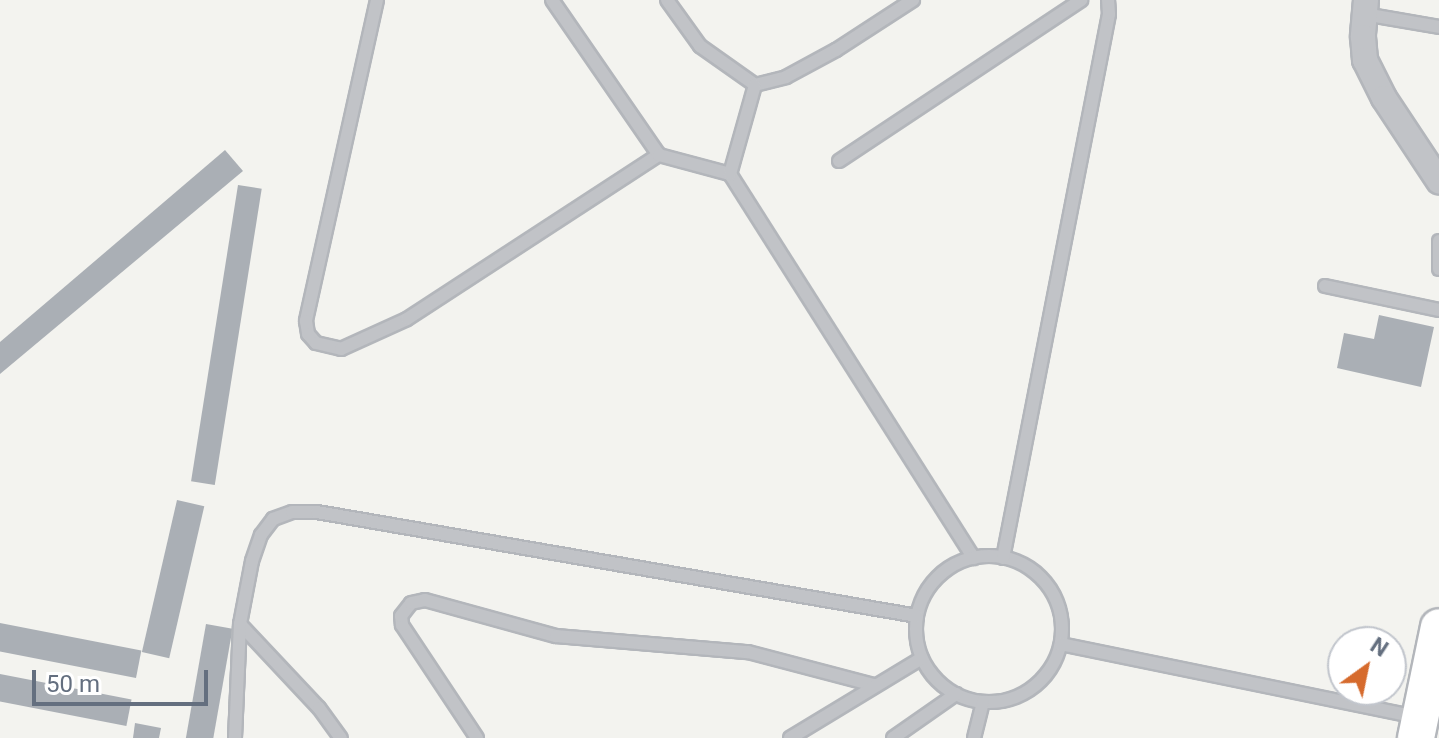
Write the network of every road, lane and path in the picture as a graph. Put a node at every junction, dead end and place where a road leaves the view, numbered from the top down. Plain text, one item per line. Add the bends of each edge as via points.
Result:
1 (377, 0) edge
2 (552, 0) edge
3 (667, 0) edge
4 (913, 0) edge
5 (1081, 0) edge
6 (1108, 0) edge
7 (1365, 7) edge
8 (1439, 27) edge
9 (755, 85) junction
10 (659, 155) junction
11 (839, 161) dead end
12 (730, 174) junction
13 (1439, 181) edge
14 (1439, 241) edge
15 (1439, 269) edge
16 (1325, 286) dead end
17 (1439, 310) edge
18 (974, 558) junction
19 (1003, 558) junction
20 (917, 616) junction
21 (240, 624) junction
22 (1439, 627) edge
23 (1061, 644) junction
24 (922, 658) junction
25 (874, 685) junction
26 (956, 694) junction
27 (983, 702) junction
28 (1419, 728) edge
29 (235, 738) edge
30 (341, 738) edge
31 (477, 738) edge
32 (790, 738) edge
33 (893, 738) edge
34 (974, 738) edge

1 - 10 lane via 306,321 316,343 341,349 407,319
2 - 10 lane
3 - 9 lane via 700,46
4 - 9 lane via 786,77
5 - 11 lane
6 - 19 lane
7 - 8 lane
7 - 13 street via 1365,60 1373,79
9 - 12 lane
10 - 12 lane
12 - 18 lane
14 - 15 lane
16 - 17 lane
18 - 19 lane
18 - 20 lane via 936,578
19 - 23 lane via 1042,580 1055,599
20 - 21 lane via 317,512 292,512 273,519 261,535
20 - 24 lane
21 - 29 lane
21 - 30 lane
22 - 28 street
23 - 27 lane via 1047,672 1024,693
23 - 28 lane
24 - 25 lane
24 - 26 lane via 936,679
25 - 31 lane via 748,652 556,636 417,600 404,610 402,625
25 - 32 lane
26 - 27 lane
26 - 33 lane
27 - 34 lane

